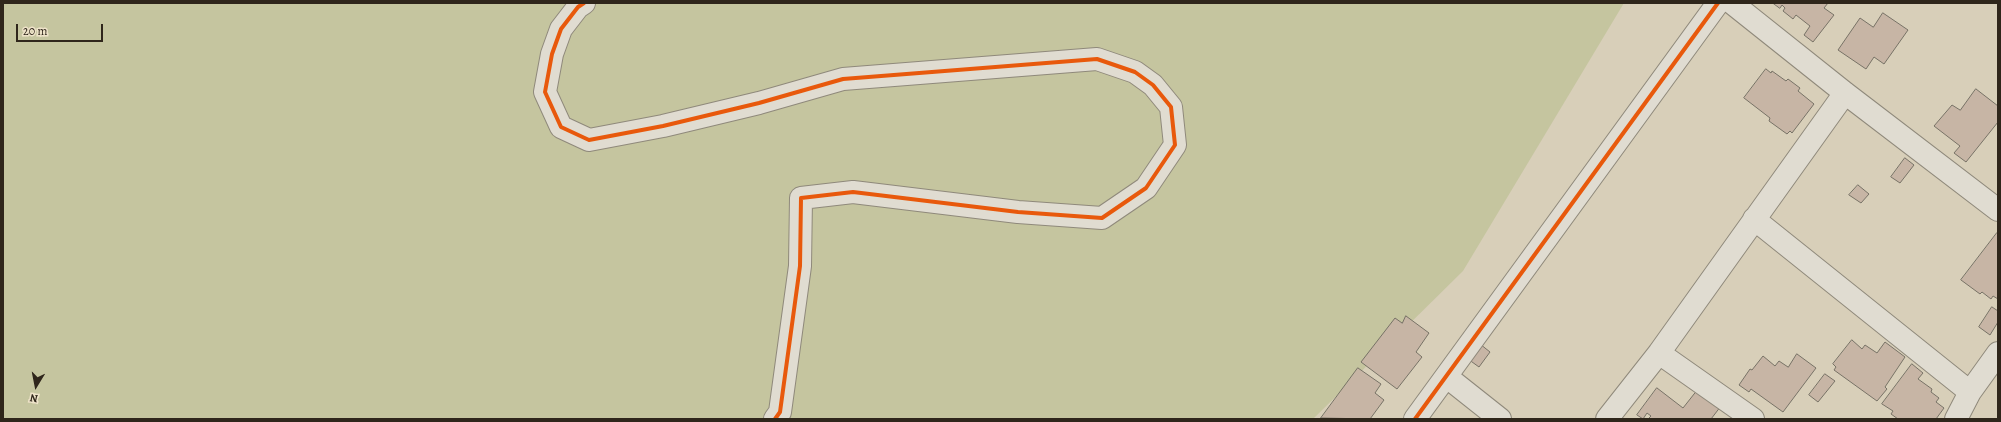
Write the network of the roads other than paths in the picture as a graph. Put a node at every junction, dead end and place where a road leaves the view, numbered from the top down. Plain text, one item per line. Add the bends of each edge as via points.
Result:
1 (584, 3) edge
2 (1718, 3) edge
3 (1732, 3) edge
4 (1845, 93) junction
5 (1998, 210) edge
6 (1754, 219) junction
7 (1659, 353) junction
8 (1998, 353) edge
9 (1447, 377) junction
10 (1970, 392) junction
11 (776, 419) edge
12 (1415, 419) edge
13 (1500, 419) edge
14 (1607, 419) edge
15 (1753, 419) edge
16 (1956, 419) edge

1 - 11 street via 561,29 552,54 545,92 561,127 589,140 744,107 843,79 1097,59 1136,72 1154,85 1172,106 1175,145 1146,188 1102,218 1018,212 853,192 802,198 800,266 780,412
2 - 9 street
3 - 4 street
4 - 5 street
4 - 6 street
6 - 7 street
6 - 10 street
7 - 14 street
7 - 15 street
8 - 10 street
9 - 12 street
9 - 13 street
10 - 16 street

